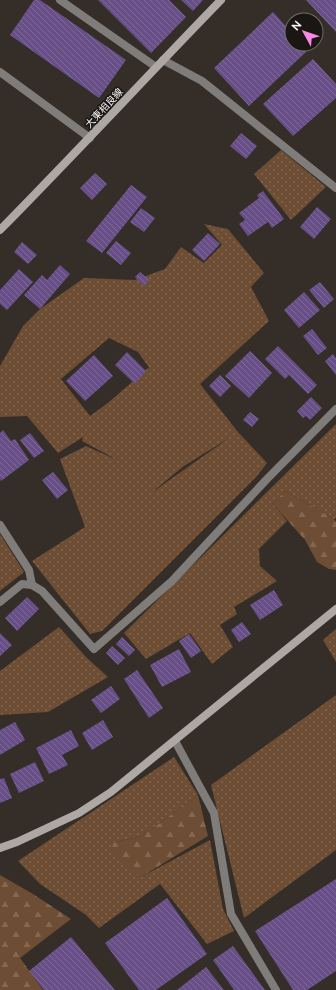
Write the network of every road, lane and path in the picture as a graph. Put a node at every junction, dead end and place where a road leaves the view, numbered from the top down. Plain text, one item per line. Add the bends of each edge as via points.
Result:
1 (60, 0) edge
2 (221, 0) edge
3 (162, 60) junction
4 (156, 67) junction
5 (0, 72) edge
6 (90, 138) junction
7 (336, 188) edge
8 (0, 230) edge
9 (336, 409) edge
10 (0, 525) edge
11 (32, 585) junction
12 (0, 602) edge
13 (336, 609) edge
14 (175, 741) junction
15 (0, 848) edge
16 (276, 990) edge

1 - 4 street
2 - 3 street, 大東相良線
3 - 4 street, 大東相良線
3 - 7 street via 202,81
4 - 6 street, 大東相良線
5 - 6 street
6 - 8 street, 大東相良線
9 - 11 street via 172,582 94,649 42,591
10 - 11 street via 29,570
11 - 12 street via 22,584
13 - 14 street
14 - 15 street via 80,813
14 - 16 street via 214,813 232,914

